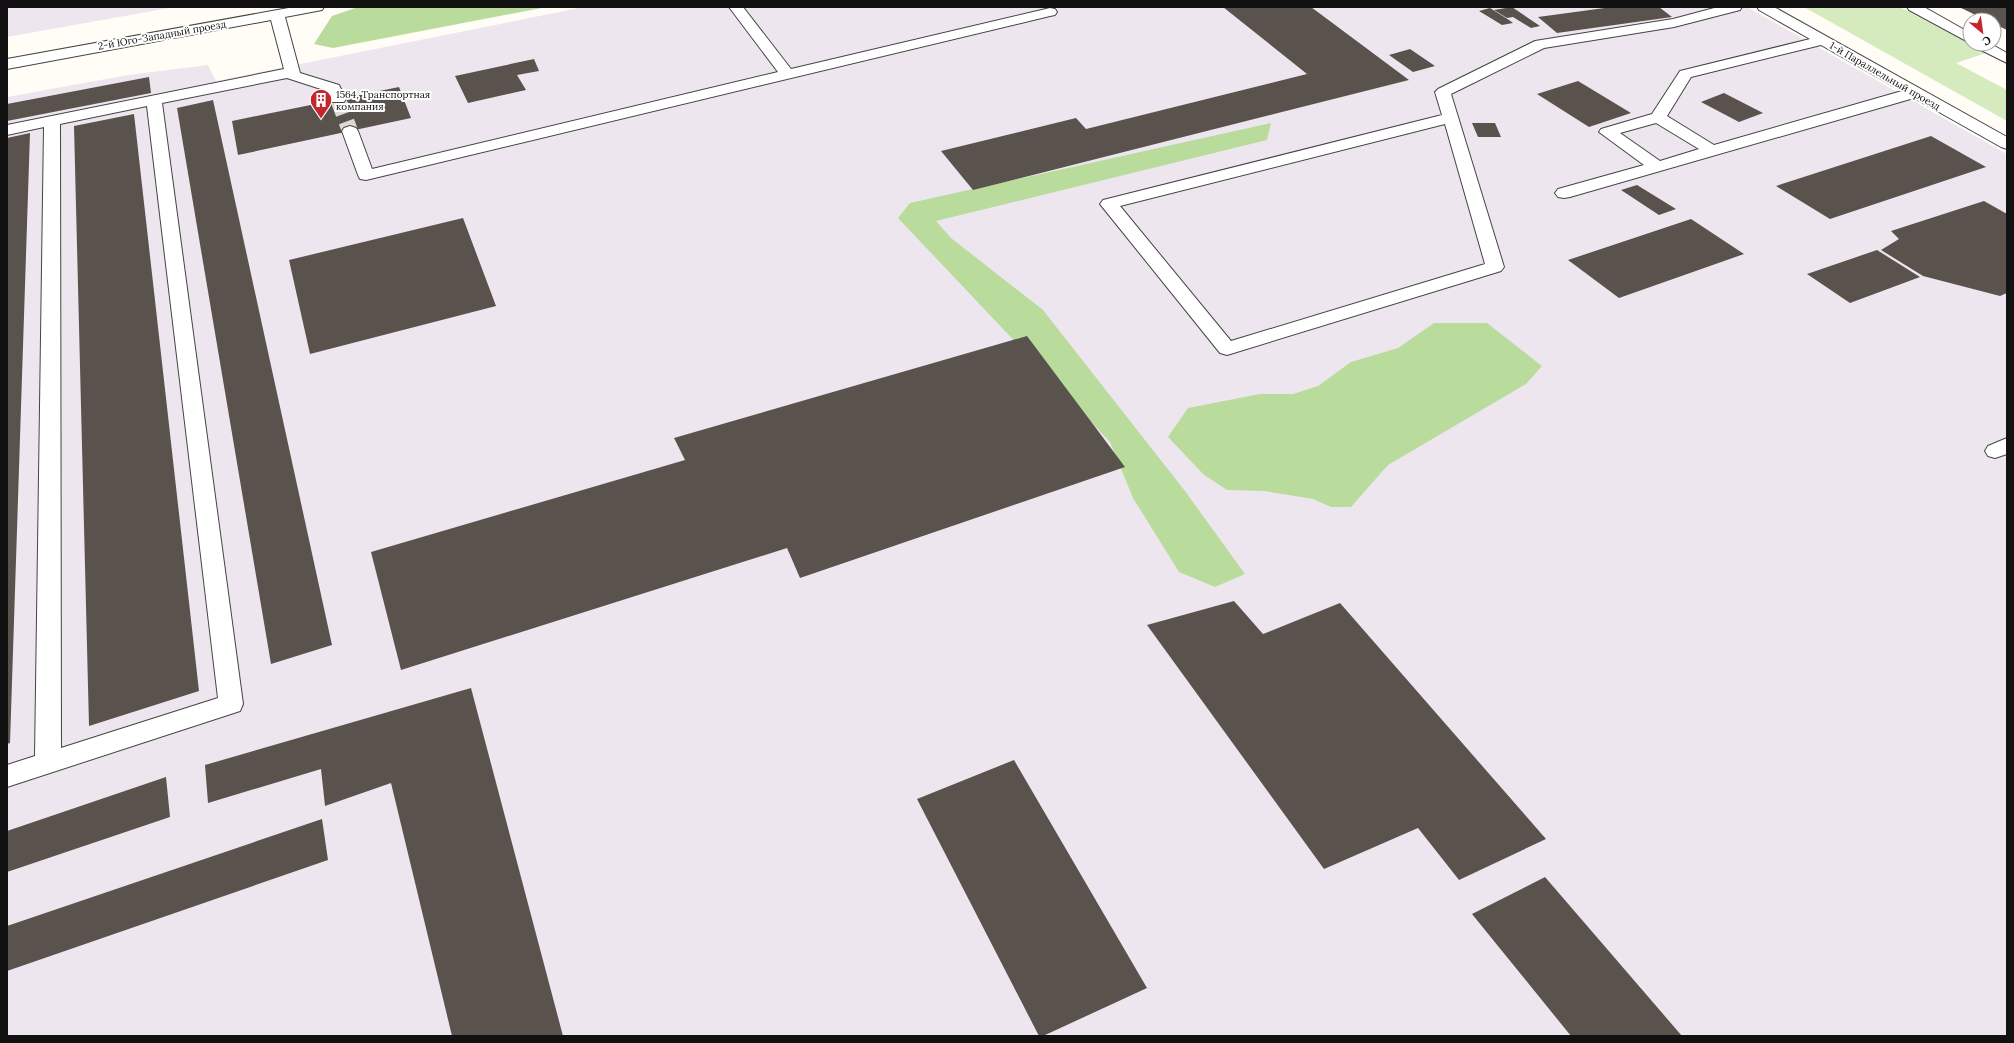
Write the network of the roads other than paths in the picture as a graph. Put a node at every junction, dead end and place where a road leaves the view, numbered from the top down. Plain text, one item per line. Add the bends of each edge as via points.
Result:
1 (317, 7) edge
2 (736, 7) edge
3 (1736, 7) edge
4 (1764, 7) edge
5 (1914, 7) edge
6 (301, 8) edge
7 (1050, 12) dead end
8 (277, 14) junction
9 (1962, 34) edge
10 (1823, 40) junction
11 (1994, 52) edge
12 (2007, 59) edge
13 (7, 64) edge
14 (292, 72) junction
15 (788, 75) junction
16 (1914, 93) junction
17 (338, 99) tunnel mouth
18 (154, 101) junction
19 (1658, 117) junction
20 (1451, 118) junction
21 (52, 121) junction
22 (7, 130) edge
23 (350, 131) tunnel mouth
24 (2007, 144) edge
25 (1713, 151) junction
26 (1658, 167) junction
27 (1564, 193) dead end
28 (48, 763) junction
29 (7, 776) edge

1 - 6 street, 2-й Юго-Западный проезд
2 - 15 street
3 - 20 street via 1674,23 1540,44 1443,92
4 - 10 street, 1-й Параллельный проезд
5 - 9 street
6 - 8 street, 2-й Юго-Западный проезд
7 - 15 street
8 - 13 street, 2-й Юго-Западный проезд
8 - 14 street
10 - 16 street, 1-й Параллельный проезд
10 - 19 street via 1685,74
11 - 12 street
14 - 17 street via 293,76 334,88
14 - 18 street
15 - 23 street via 366,175
16 - 24 street, 1-й Параллельный проезд
16 - 25 street
18 - 21 street
18 - 28 street via 231,704
19 - 25 street
19 - 26 street via 1607,132
20 - 20 street via 1495,267 1227,350 1109,204
21 - 22 street
21 - 28 street
25 - 26 street
26 - 27 street
28 - 29 street

